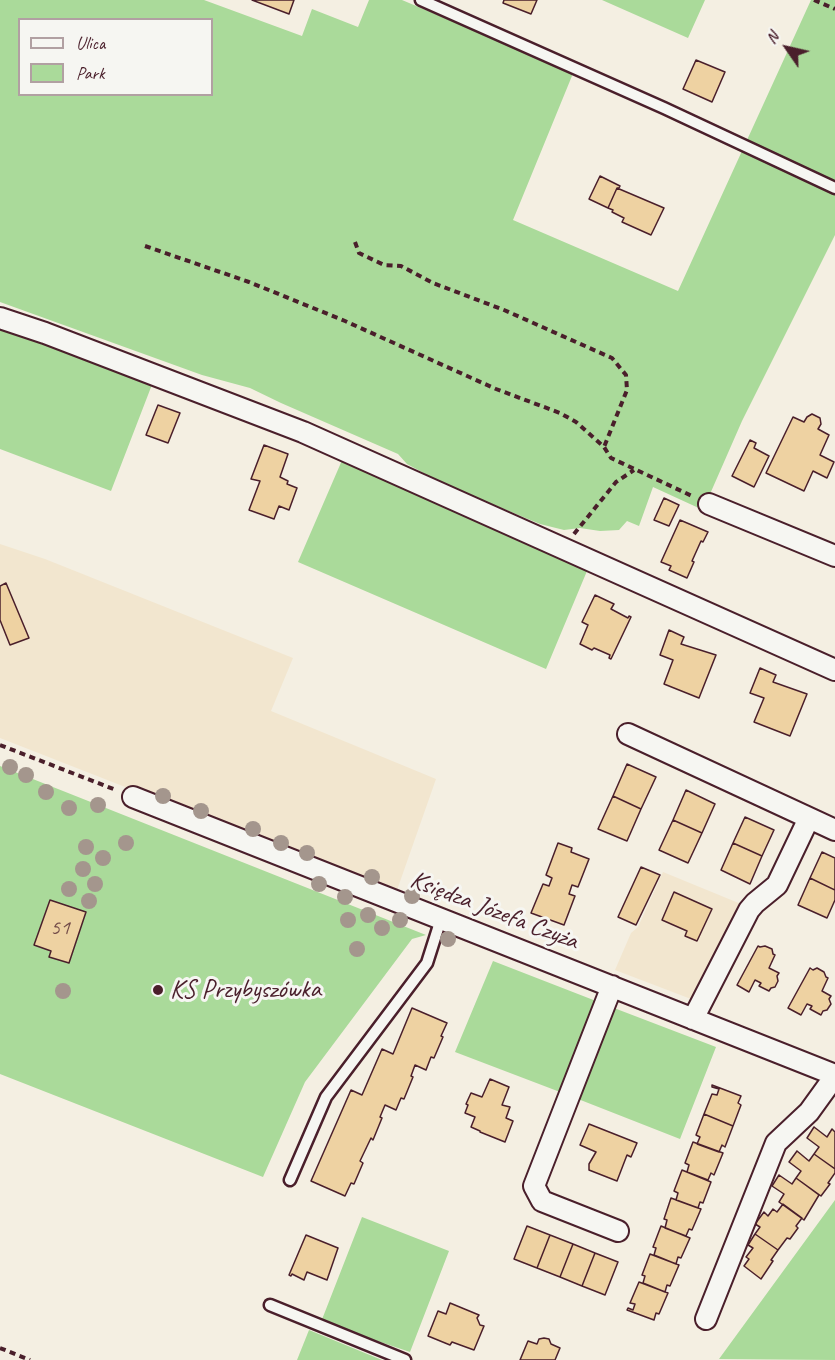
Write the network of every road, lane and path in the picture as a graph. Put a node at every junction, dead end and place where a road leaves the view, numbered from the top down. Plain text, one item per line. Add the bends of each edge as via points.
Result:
1 (421, 0) edge
2 (814, 0) edge
3 (835, 9) edge
4 (835, 188) edge
5 (355, 242) dead end
6 (146, 246) dead end
7 (0, 318) edge
8 (604, 447) junction
9 (634, 469) junction
10 (709, 504) joint
11 (563, 549) junction
12 (835, 556) edge
13 (835, 670) edge
14 (628, 734) dead end
15 (0, 745) edge
16 (133, 797) joint
17 (809, 818) junction
18 (835, 830) edge
19 (441, 919) junction
20 (612, 986) junction
21 (693, 1019) junction
22 (835, 1075) edge
23 (290, 1180) dead end
24 (618, 1231) dead end
25 (270, 1305) dead end
26 (706, 1319) dead end
27 (0, 1348) edge
28 (30, 1360) edge
29 (405, 1360) edge

1 - 4 lane
2 - 3 path
5 - 8 path via 359,253 384,265 401,266 612,358 626,375 627,390
6 - 8 path via 334,316 495,389 560,413
7 - 11 street via 303,432
8 - 9 path via 611,458
9 - 10 path
9 - 11 path via 616,482
10 - 12 street
11 - 13 street
14 - 17 street
15 - 16 path
16 - 19 street, Księdza Józefa Czyża
17 - 18 street
17 - 21 street via 777,885 749,910
19 - 20 street, Księdza Józefa Czyża
19 - 23 lane via 427,963 326,1097
20 - 21 street, Księdza Józefa Czyża
20 - 24 street via 534,1186 542,1201
21 - 22 street, Księdza Józefa Czyża
22 - 26 street via 809,1112 776,1143
25 - 29 lane
27 - 28 path

